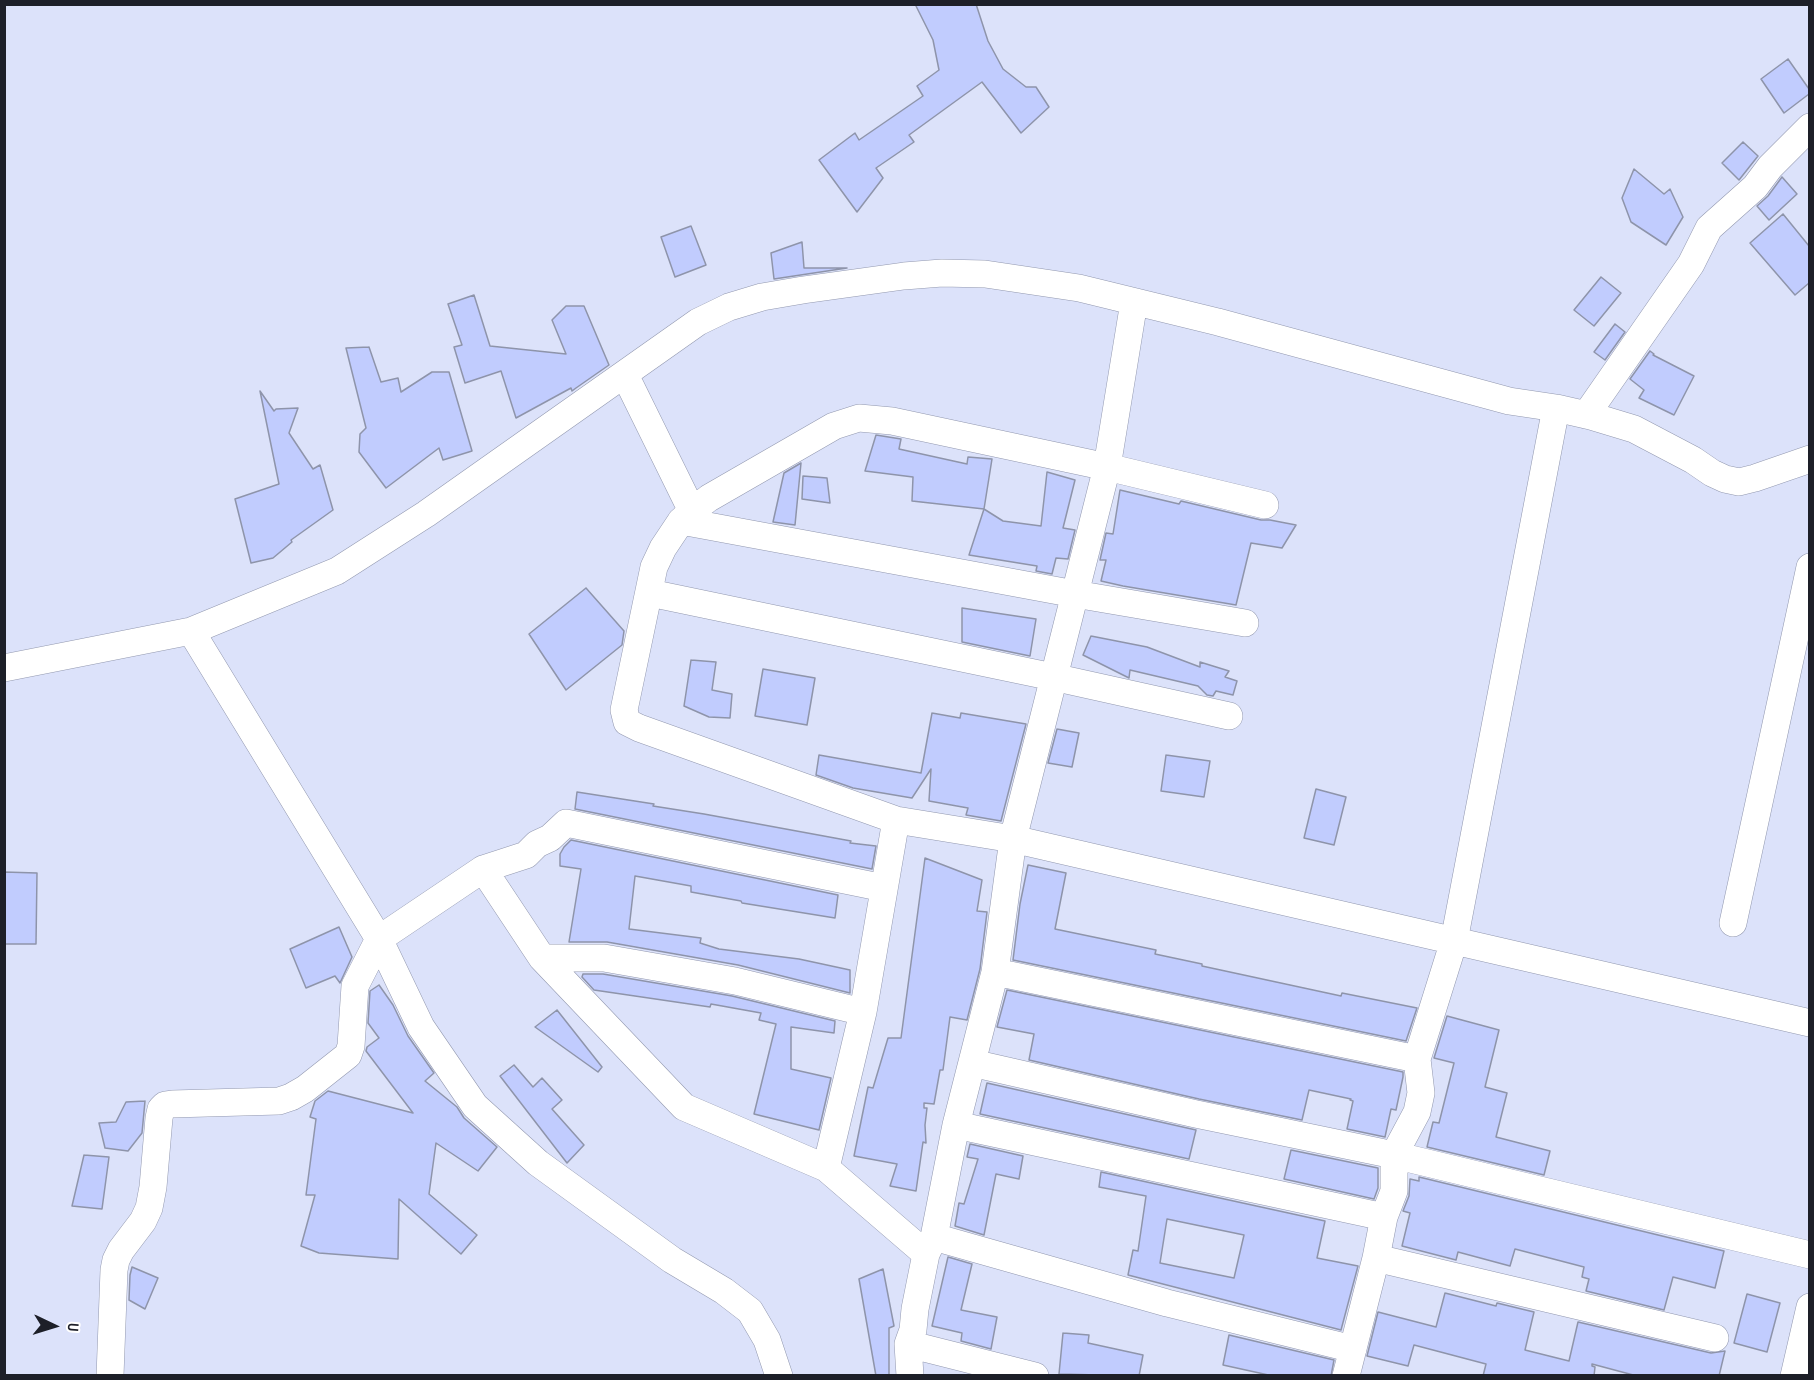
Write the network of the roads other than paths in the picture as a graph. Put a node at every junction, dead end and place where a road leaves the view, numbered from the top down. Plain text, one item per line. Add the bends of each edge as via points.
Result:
1 (1809, 127) edge
2 (1134, 302) junction
3 (625, 375) junction
4 (1556, 408) junction
5 (1586, 415) junction
6 (1809, 459) edge
7 (1107, 467) junction
8 (1265, 505) dead end
9 (687, 516) junction
10 (1809, 567) edge
11 (650, 593) junction
12 (1076, 594) junction
13 (1245, 623) dead end
14 (191, 631) junction
15 (4, 668) edge
16 (1053, 677) junction
17 (1229, 716) dead end
18 (896, 820) junction
19 (1013, 839) junction
20 (483, 869) junction
21 (884, 888) junction
22 (1733, 923) dead end
23 (380, 939) junction
24 (1454, 941) junction
25 (542, 958) junction
26 (995, 972) junction
27 (863, 1012) junction
28 (1809, 1023) edge
29 (1417, 1059) junction
30 (972, 1063) junction
31 (956, 1125) junction
32 (1394, 1155) junction
33 (826, 1168) junction
34 (1384, 1217) junction
35 (930, 1246) junction
36 (1809, 1255) edge
37 (1376, 1258) junction
38 (1809, 1315) edge
39 (1715, 1338) dead end
40 (908, 1344) junction
41 (1353, 1349) junction
42 (110, 1376) edge
43 (779, 1376) edge
44 (910, 1376) edge
45 (1035, 1376) edge
46 (1346, 1376) edge
47 (1794, 1376) edge

1 - 5 street via 1755,187 1709,228 1691,264
2 - 3 street via 1079,288 985,274 904,276 803,290 729,307 698,322
2 - 4 street via 1509,402
2 - 7 street
3 - 9 street
3 - 14 street via 337,571
4 - 5 street
4 - 24 street
5 - 6 street via 1634,429 1712,473 1739,482
7 - 8 street
7 - 9 street via 859,418 834,426 709,498
7 - 12 street
9 - 11 street via 663,548 654,567
9 - 12 street
10 - 22 street
11 - 16 street
11 - 18 street via 624,710 627,722
12 - 13 street
12 - 16 street
14 - 15 street
14 - 23 street
16 - 17 street
16 - 19 street
18 - 19 street
18 - 21 street
19 - 24 street
19 - 26 street
20 - 21 street via 526,855 566,823
20 - 23 street
20 - 25 street
21 - 27 street
23 - 42 street via 355,986 348,1055 333,1068 305,1089 279,1101 172,1104 161,1109 149,1208 121,1250 114,1270
23 - 43 street via 421,1028 475,1106 538,1163 750,1311 767,1340
24 - 28 street
24 - 29 street
25 - 27 street via 604,958 735,981
25 - 33 street via 684,1107
26 - 29 street
26 - 30 street
27 - 33 street
29 - 32 street via 1421,1093 1417,1112
30 - 31 street
30 - 32 street
31 - 34 street
31 - 35 street
32 - 34 street via 1394,1191
32 - 36 street
33 - 35 street
34 - 37 street
35 - 40 street
35 - 41 street
37 - 39 street
37 - 41 street
38 - 47 street
40 - 44 street
40 - 45 street
41 - 46 street

